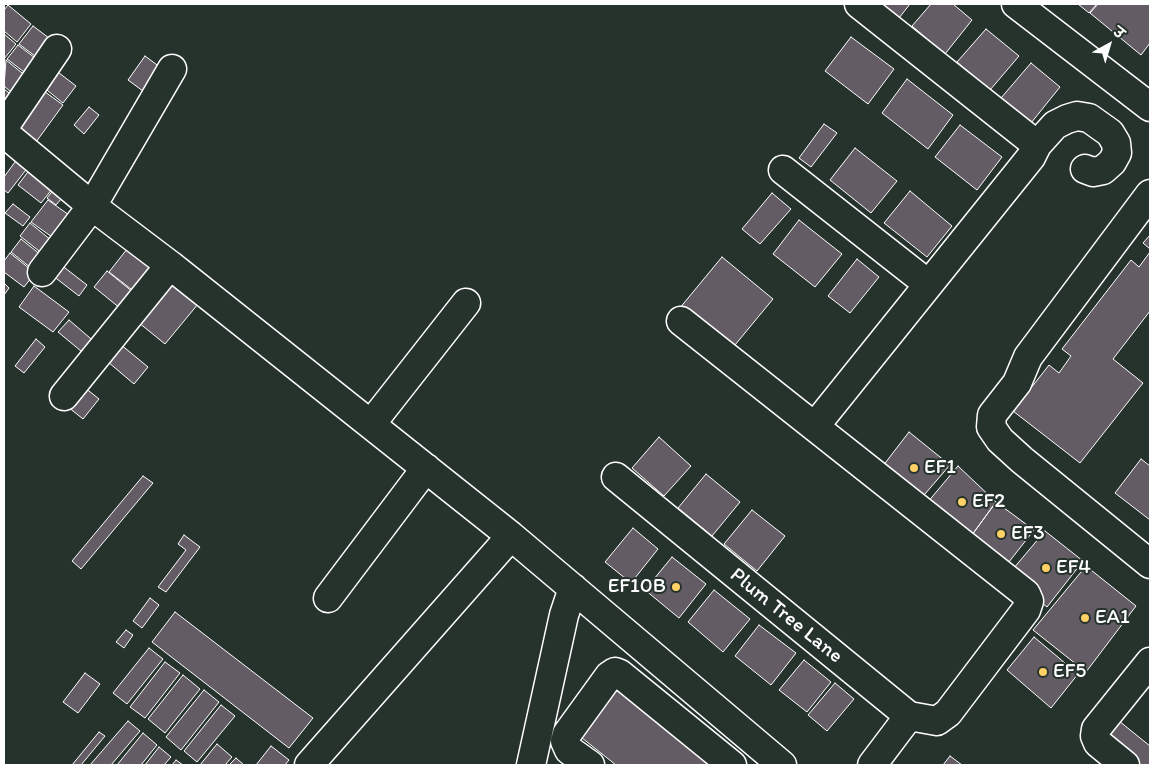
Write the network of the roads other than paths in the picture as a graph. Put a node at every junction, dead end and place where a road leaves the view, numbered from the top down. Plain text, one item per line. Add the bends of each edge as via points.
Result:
1 (859, 4) edge
2 (1016, 4) edge
3 (57, 49) dead end
4 (172, 69) dead end
5 (1150, 107) edge
6 (6, 139) edge
7 (1037, 145) junction
8 (1085, 169) dead end
9 (783, 170) dead end
10 (1150, 194) edge
11 (92, 206) junction
12 (170, 265) junction
13 (42, 272) dead end
14 (928, 284) junction
15 (466, 303) dead end
16 (681, 321) dead end
17 (64, 396) dead end
18 (371, 424) junction
19 (814, 426) junction
20 (426, 468) junction
21 (616, 477) dead end
22 (511, 536) junction
23 (1150, 564) edge
24 (573, 588) junction
25 (328, 598) dead end
26 (1150, 662) edge
27 (909, 716) junction
28 (309, 765) edge
29 (531, 765) edge
30 (590, 765) edge
31 (732, 765) edge
32 (782, 765) edge
33 (872, 765) edge
34 (1125, 765) edge

1 - 7 street
2 - 5 street
3 - 6 street
4 - 11 street
6 - 11 street
7 - 8 street via 1055,125 1077,116 1089,118 1110,133 1117,153 1103,170 1093,172
7 - 14 street via 1031,157
9 - 14 street
10 - 23 street via 1028,357 1016,383 992,415 991,427 1022,460
11 - 12 street
11 - 13 street
12 - 17 street
12 - 18 street
14 - 19 street
15 - 18 street
16 - 19 street
18 - 20 street
19 - 27 street via 1026,594 1029,601 1026,610 948,713 937,721
20 - 22 street
20 - 25 street
21 - 27 street, Plum Tree Lane
22 - 24 street
22 - 28 street
24 - 29 street via 564,615
24 - 32 street
26 - 34 street via 1096,729 1098,743
27 - 33 street
30 - 31 street via 569,750 565,741 609,676 615,672

